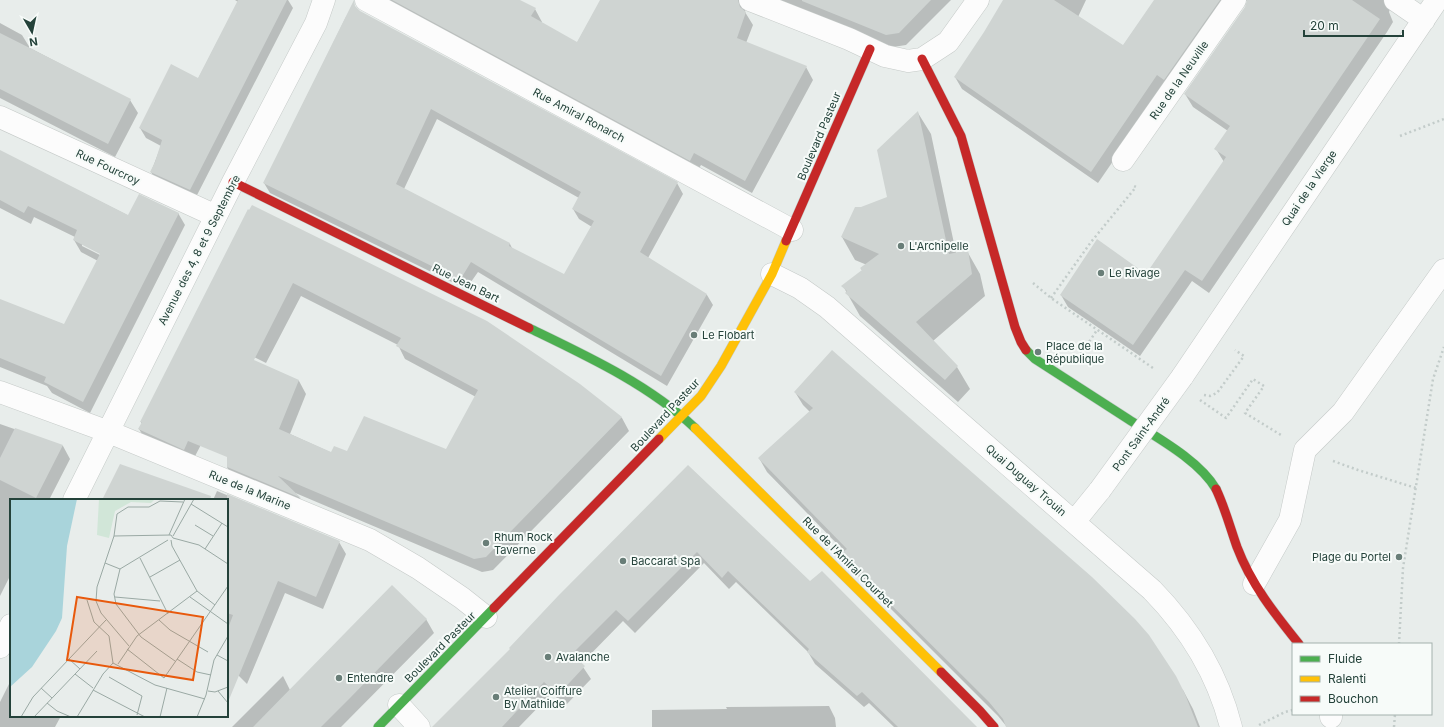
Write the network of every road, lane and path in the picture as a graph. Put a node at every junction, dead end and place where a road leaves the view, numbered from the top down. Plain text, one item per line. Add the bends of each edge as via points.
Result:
1 (324, 0) edge
2 (366, 0) edge
3 (750, 0) edge
4 (978, 0) edge
5 (1235, 0) edge
6 (1394, 0) edge
7 (1437, 0) edge
8 (1424, 20) junction
9 (870, 49) junction
10 (922, 59) junction
11 (0, 117) edge
12 (1444, 119) edge
13 (1400, 136) dead end
14 (1123, 160) joint
15 (234, 182) junction
16 (216, 216) junction
17 (792, 230) junction
18 (1444, 270) edge
19 (772, 274) junction
20 (1030, 280) dead end
21 (1051, 298) junction
22 (1444, 347) edge
23 (1244, 356) dead end
24 (1140, 359) dead end
25 (1182, 377) joint
26 (0, 392) edge
27 (1204, 395) dead end
28 (1200, 400) dead end
29 (682, 416) junction
30 (1260, 422) dead end
31 (109, 432) junction
32 (1305, 450) junction
33 (1416, 488) junction
34 (75, 499) edge
35 (1074, 522) junction
36 (1254, 584) junction
37 (486, 617) junction
38 (10, 627) edge
39 (1298, 643) edge
40 (1399, 643) edge
41 (0, 647) edge
42 (399, 705) junction
43 (1292, 710) edge
44 (1395, 715) edge
45 (378, 727) edge
46 (419, 727) edge
47 (994, 727) edge
48 (1231, 727) edge
49 (1255, 727) edge
50 (1394, 727) edge

1 - 15 street, Avenue des 4, 8 et 9 Septembre via 316,23
2 - 17 street, Rue Amiral Ronarch
3 - 9 street
4 - 10 street via 948,42
5 - 14 street, Rue de la Neuville
6 - 8 street
7 - 8 street, Quai de la Vierge
8 - 25 street, Quai de la Vierge
9 - 10 street via 885,56 908,61
9 - 17 street, Boulevard Pasteur
10 - 36 street via 961,136 1020,342 1028,354 1172,447 1201,470 1211,481 1224,507 1237,547
11 - 16 street, Rue Fourcroy
12 - 13 path
14 - 21 path via 1115,170 1136,187 1091,242
15 - 16 street, Avenue des 4, 8 et 9 Septembre
15 - 29 street, Rue Jean Bart via 585,355 638,384
16 - 31 street, Avenue des 4, 8 et 9 Septembre
17 - 19 street, Boulevard Pasteur
18 - 32 street via 1343,412
19 - 29 street, Boulevard Pasteur via 711,381
19 - 35 street, Quai Duguay Trouin via 800,288 827,307
20 - 21 path
21 - 24 path
22 - 33 path via 1434,379
23 - 27 path via 1217,393
25 - 35 street, Pont Saint-André, bridge
26 - 31 street, Rue de la Marine
28 - 30 path via 1226,418 1253,379 1264,386 1245,413
29 - 37 street, Boulevard Pasteur
29 - 47 street, Rue de l'Amiral Courbet via 788,518
31 - 34 street, Avenue des 4, 8 et 9 Septembre
31 - 37 street, Rue de la Marine via 370,540 418,568
32 - 33 path
32 - 36 street via 1290,520
33 - 40 path via 1404,568
35 - 48 street, Quai Duguay Trouin via 1152,590 1178,619 1203,656
36 - 39 street
37 - 42 street, Boulevard Pasteur
38 - 41 street
42 - 45 street, Boulevard Pasteur
42 - 46 street
43 - 49 path
44 - 50 path

